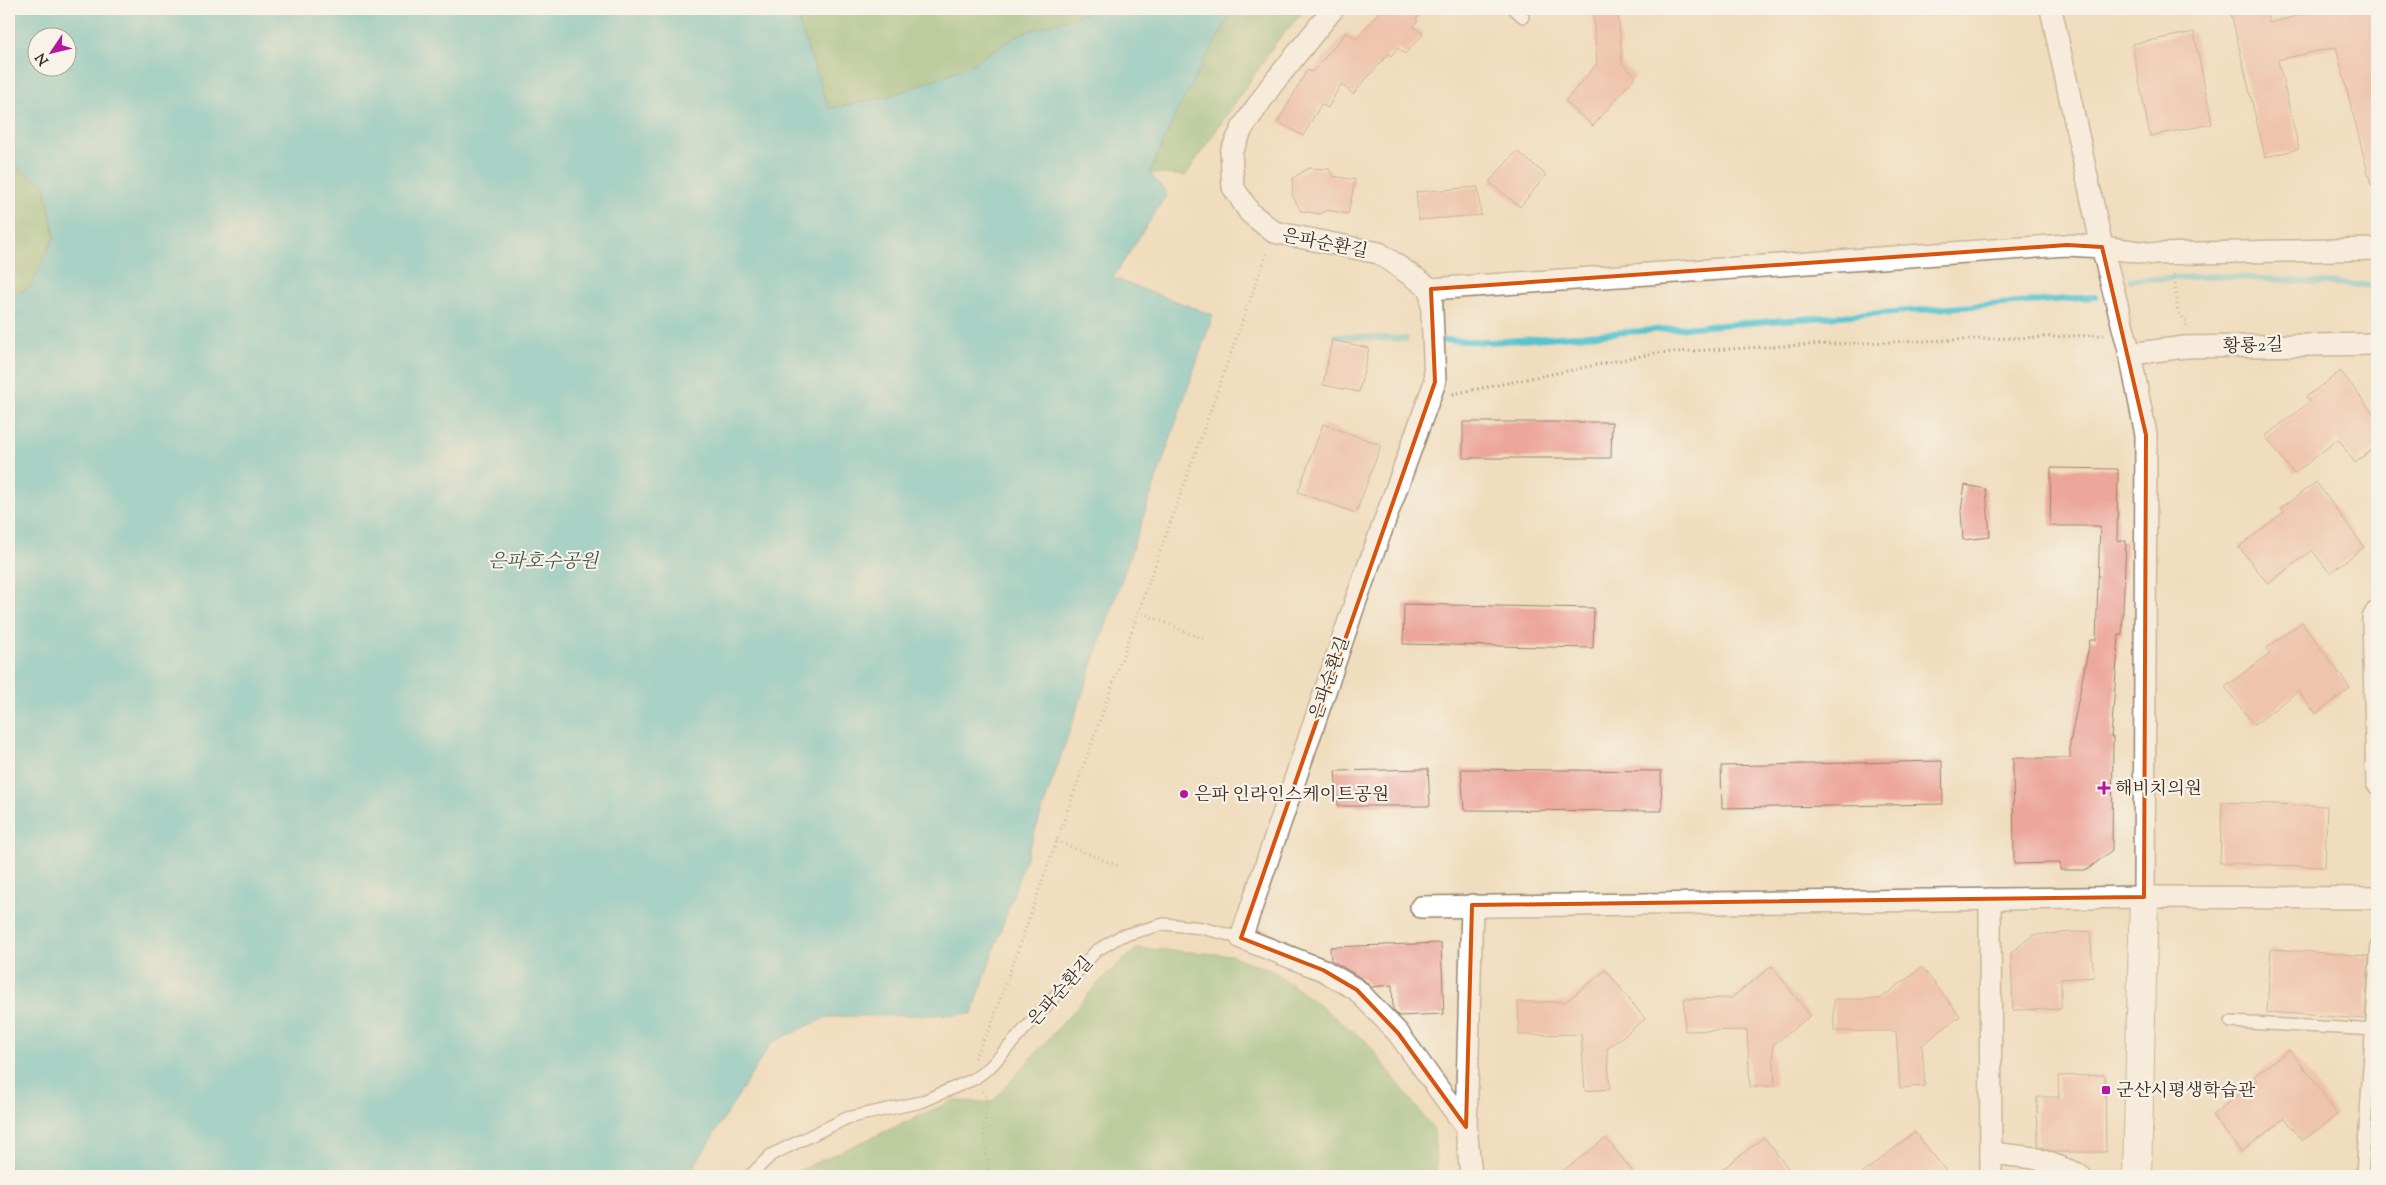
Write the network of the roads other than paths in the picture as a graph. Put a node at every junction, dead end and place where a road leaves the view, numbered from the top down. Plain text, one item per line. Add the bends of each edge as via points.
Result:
1 (1333, 9) edge
2 (2051, 9) edge
3 (2102, 247) junction
4 (2377, 249) edge
5 (1431, 289) junction
6 (2127, 344) junction
7 (2377, 344) edge
8 (2377, 611) edge
9 (2377, 784) edge
10 (2144, 897) junction
11 (2377, 898) edge
12 (1990, 899) junction
13 (1472, 905) junction
14 (1421, 907) dead end
15 (1241, 938) junction
16 (2377, 943) edge
17 (2231, 1022) dead end
18 (2374, 1030) edge
19 (2377, 1040) edge
20 (1466, 1127) junction
21 (1991, 1153) junction
22 (750, 1176) edge
23 (1471, 1176) edge
24 (1991, 1176) edge
25 (2080, 1176) edge
26 (2137, 1176) edge
27 (2362, 1176) edge

1 - 5 street, 은파순환길 via 1271,86 1243,127 1231,152 1232,187 1250,213 1274,232 1379,253
2 - 3 street
3 - 4 street via 2155,254
3 - 5 street via 2067,245
3 - 6 street
5 - 15 street, 은파순환길 via 1435,382 1355,603
6 - 7 street, 황룡2길 via 2185,347
6 - 10 street via 2146,435
8 - 9 street via 2373,618
10 - 11 street
10 - 12 street
10 - 26 street
12 - 13 street
12 - 21 street
13 - 14 street
13 - 20 street
15 - 20 street via 1323,970 1357,990 1398,1034
15 - 22 lane, 은파순환길 via 1202,928 1164,924 1121,936 1096,951 990,1067 974,1079 921,1102 846,1118 771,1155
16 - 18 lane
17 - 18 lane
18 - 19 lane
18 - 27 lane
20 - 23 street
21 - 24 street
21 - 25 street via 2035,1158

